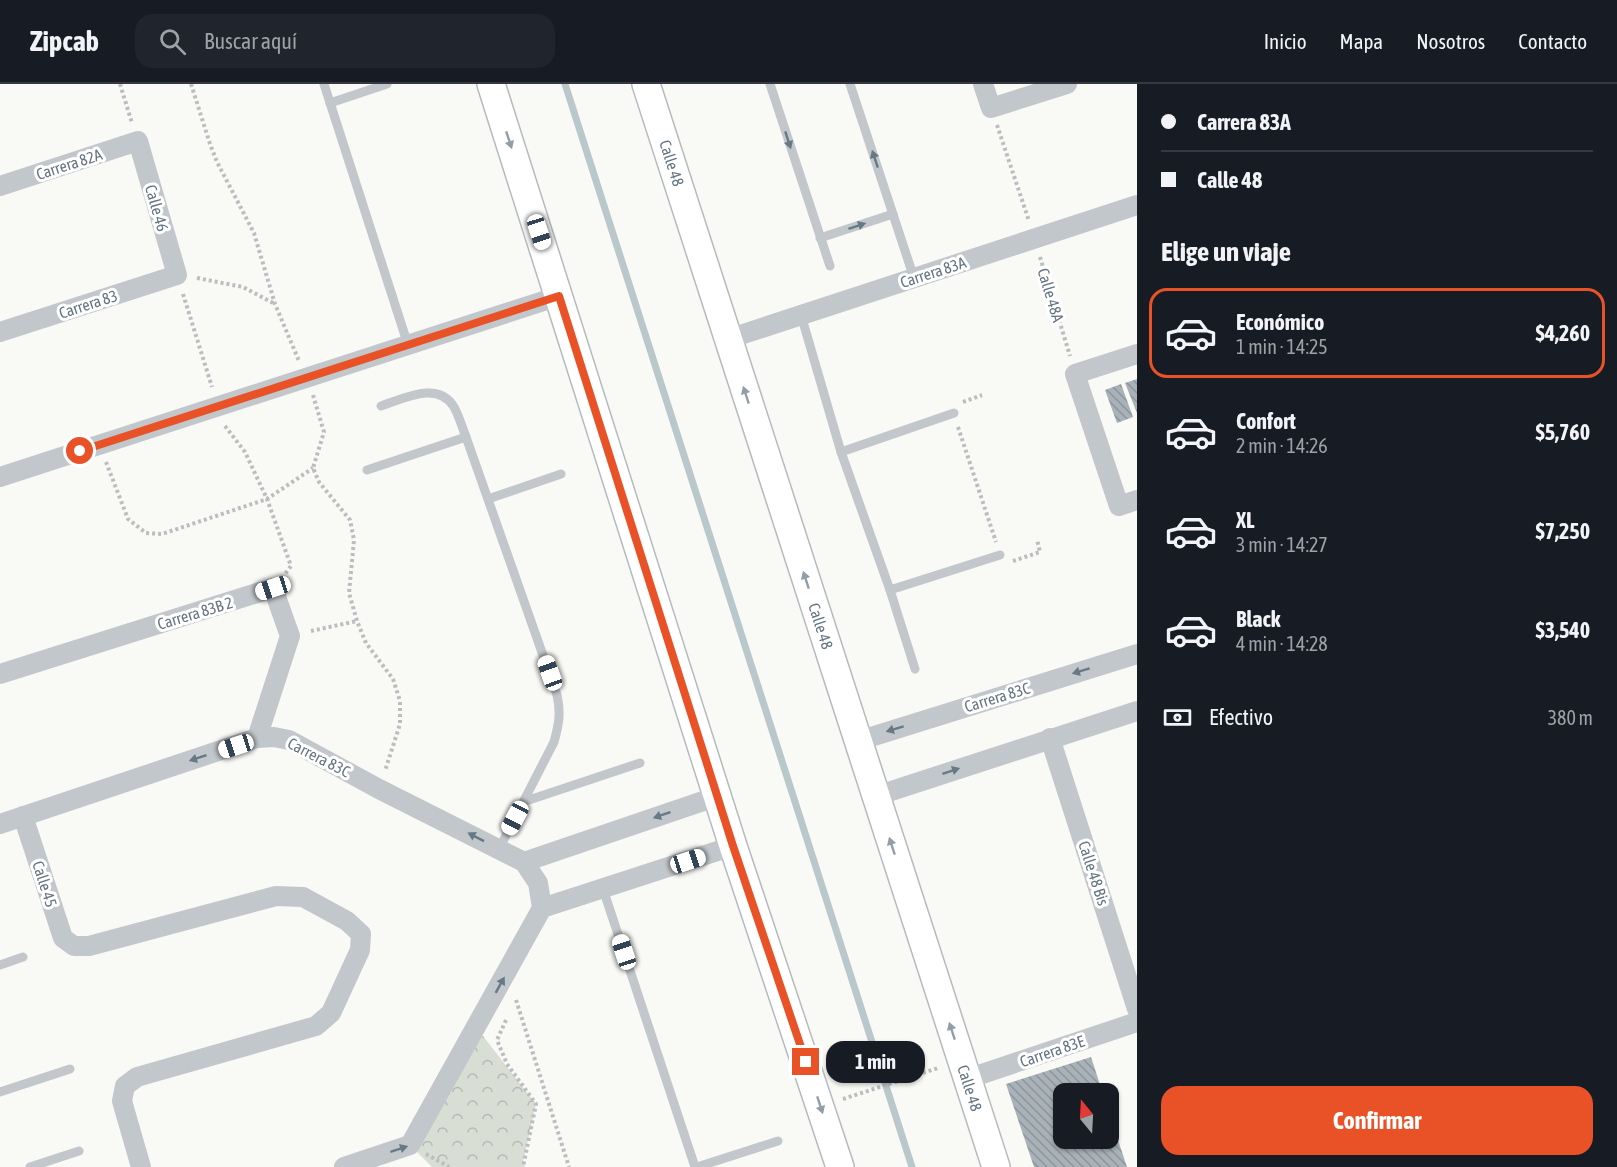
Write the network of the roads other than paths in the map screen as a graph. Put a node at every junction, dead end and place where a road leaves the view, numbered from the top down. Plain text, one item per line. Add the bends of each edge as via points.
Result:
1 (324, 84) edge
2 (387, 84) edge
3 (491, 84) edge
4 (646, 84) edge
5 (770, 84) edge
6 (850, 84) edge
7 (983, 84) edge
8 (1067, 84) edge
9 (330, 103) junction
10 (138, 141) joint
11 (0, 186) edge
12 (1137, 205) edge
13 (893, 214) junction
14 (820, 238) junction
15 (830, 266) dead end
16 (177, 275) joint
17 (914, 278) junction
18 (559, 296) junction
19 (801, 315) junction
20 (0, 332) edge
21 (729, 339) junction
22 (408, 345) junction
23 (1137, 354) edge
24 (381, 406) dead end
25 (954, 413) road end
26 (466, 437) junction
27 (841, 452) junction
28 (367, 470) dead end
29 (561, 474) dead end
30 (0, 477) edge
31 (488, 499) junction
32 (1128, 503) edge
33 (1000, 555) road end
34 (890, 590) junction
35 (1137, 654) edge
36 (915, 669) dead end
37 (0, 674) edge
38 (1137, 711) edge
39 (257, 738) junction
40 (1050, 738) junction
41 (858, 741) junction
42 (640, 763) dead end
43 (718, 796) junction
44 (876, 796) junction
45 (523, 802) junction
46 (23, 816) junction
47 (1, 819) edge
48 (733, 846) junction
49 (499, 849) junction
50 (524, 862) junction
51 (603, 888) junction
52 (542, 908) junction
53 (23, 957) dead end
54 (0, 965) edge
55 (1137, 1009) edge
56 (1137, 1022) edge
57 (70, 1069) dead end
58 (967, 1079) junction
59 (0, 1092) edge
60 (778, 1141) dead end
61 (79, 1151) dead end
62 (30, 1167) edge
63 (141, 1167) edge
64 (344, 1167) edge
65 (696, 1167) edge
66 (840, 1167) edge
67 (996, 1167) edge

1 - 9 lane
2 - 9 lane
3 -> 18 main road
4 - 21 main road, Calle 48
5 -> 14 lane
13 -> 6 lane
7 - 8 street via 991,108
9 - 22 lane
10 - 11 street, Carrera 82A
10 - 16 street, Calle 46
12 - 17 street, Carrera 83A
14 -> 13 lane
13 - 17 lane
14 - 15 lane
16 - 20 street, Carrera 83
17 - 19 street, Carrera 83A
18 - 22 street
18 - 43 main road
19 - 21 street, Carrera 83A
19 - 27 lane
41 -> 21 main road, Calle 48
22 - 30 street
23 - 32 street via 1075,374
24 - 26 lane via 423,393 439,394 452,404
25 - 27 lane
26 - 28 lane
26 - 31 lane
27 - 34 lane
29 - 31 lane
31 - 45 lane via 560,710 554,742
33 - 34 lane
34 - 36 lane
35 -> 41 street, Carrera 83C
37 - 39 street, Carrera 83B 2 via 273,588 290,636
38 - 40 street
39 -> 46 street, Carrera 83C
49 -> 39 street, Carrera 83C via 289,740
44 -> 40 street
40 - 55 street, Calle 48 Bis
41 - 44 main road, Calle 48
42 - 45 lane
43 - 48 main road
43 -> 50 street
58 -> 44 main road, Calle 48
45 - 49 lane
46 - 47 street, Carrera 83C
46 - 63 street, Calle 45 via 63,938 74,946 89,946 276,896 303,897 347,921 361,934 360,950 331,1014 316,1026 137,1077 125,1086 122,1101
48 - 51 street
48 -> 66 main road
49 - 50 street, Carrera 83C
50 - 52 street via 538,883
51 - 52 street
51 - 65 lane
64 -> 52 street via 410,1145
53 - 54 lane
56 - 58 street, Carrera 83E
57 - 59 lane
58 - 67 main road, Calle 48
60 - 65 lane
61 - 62 lane

